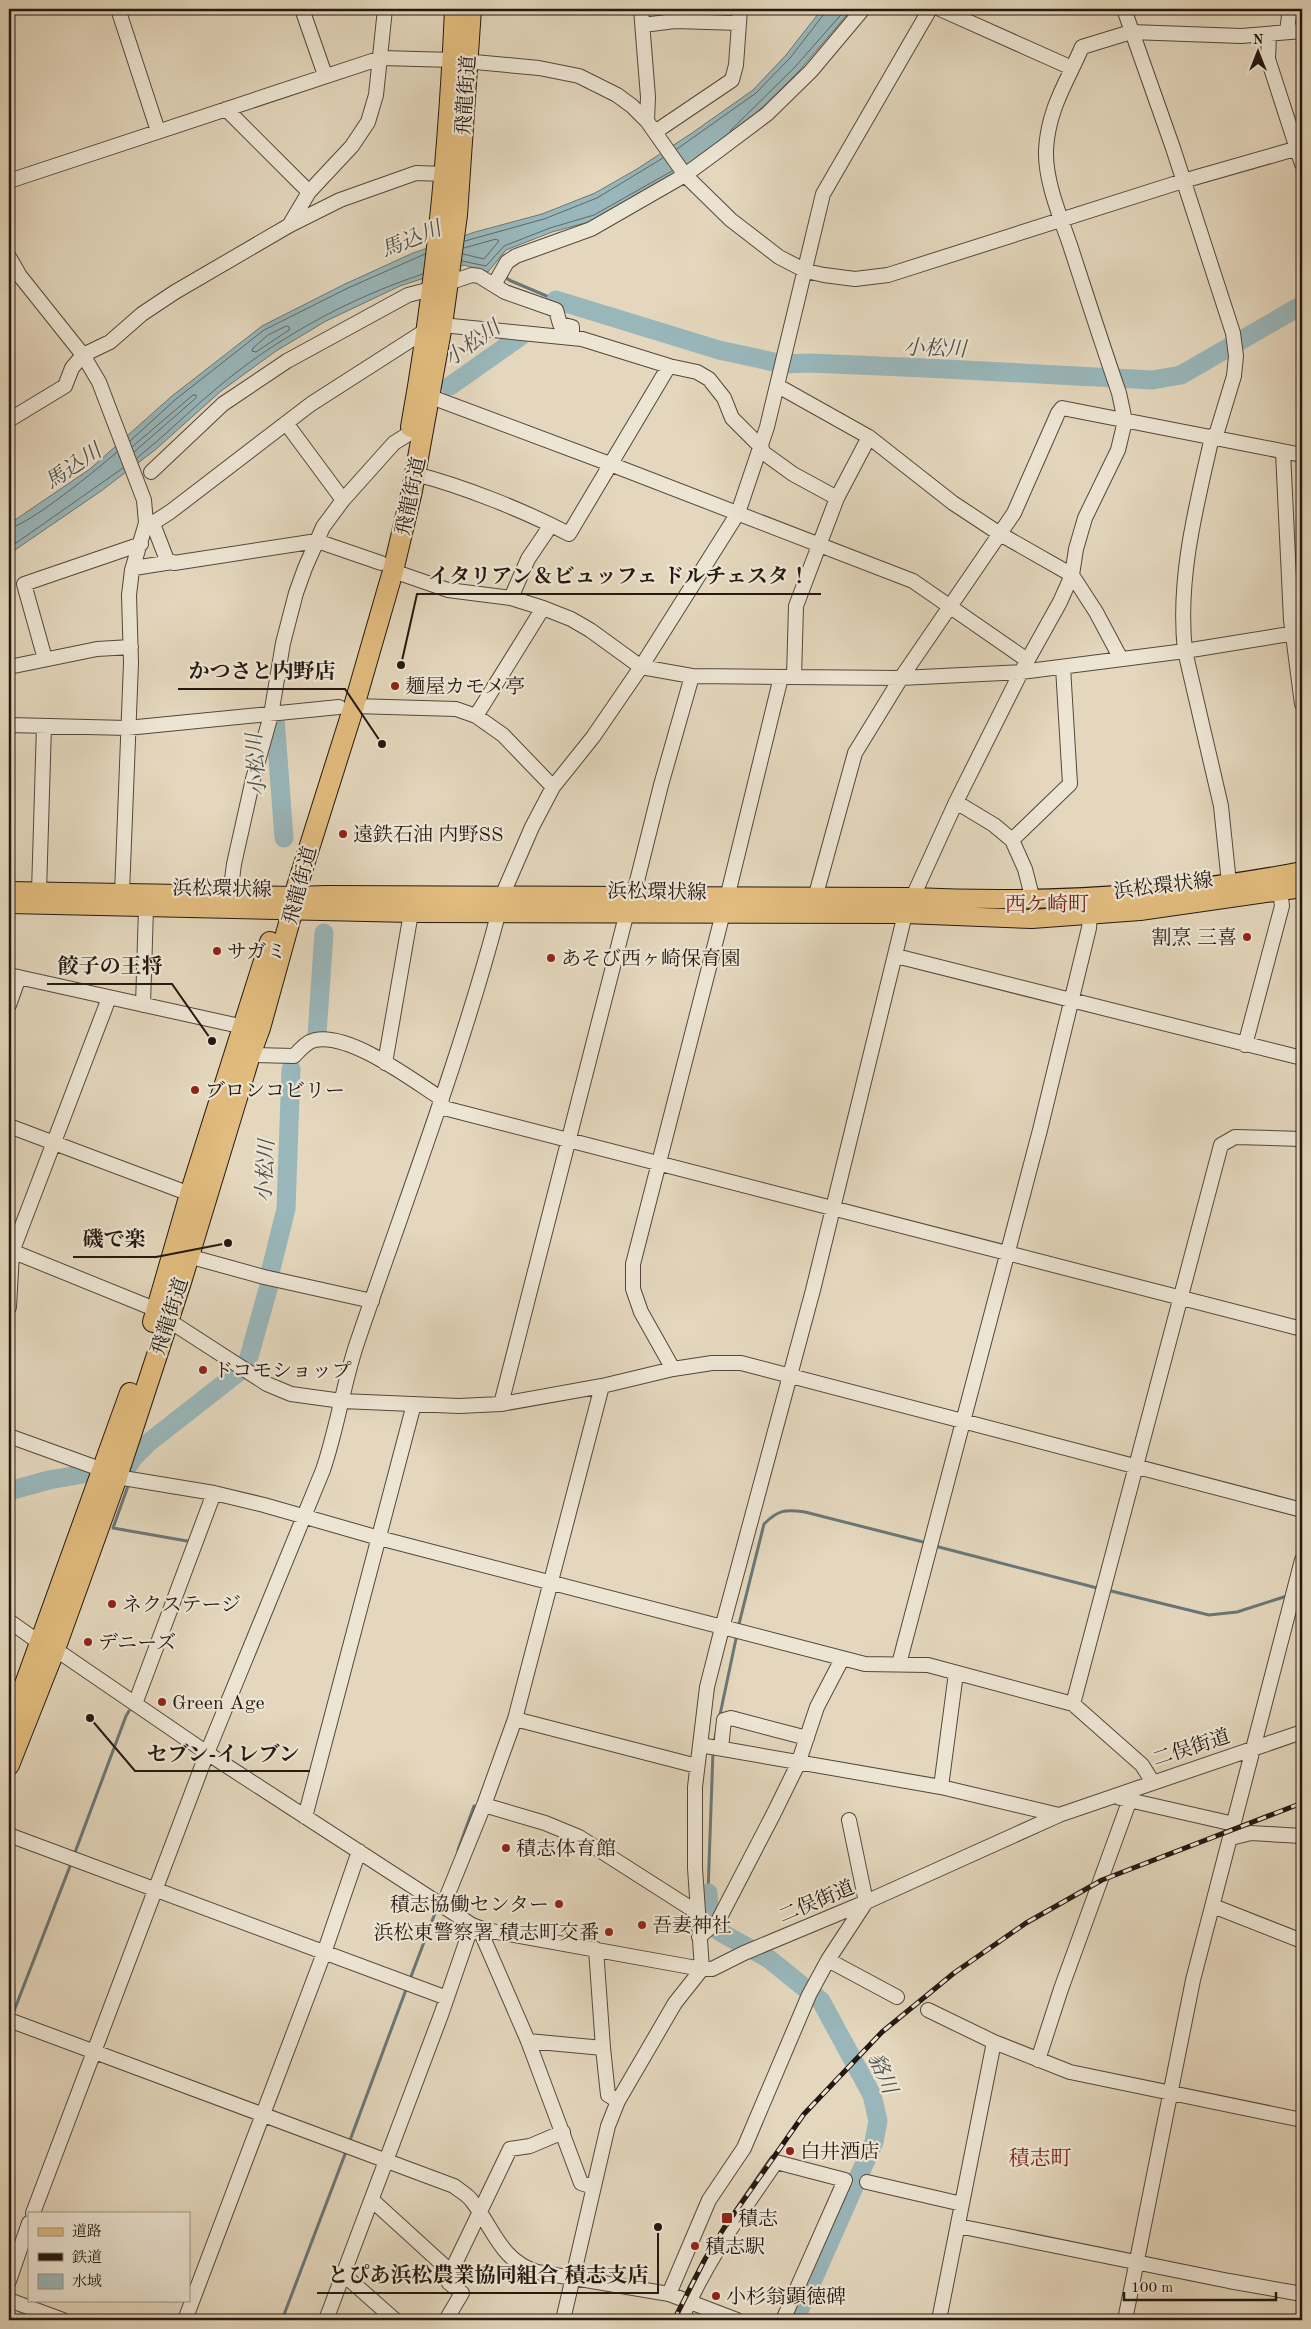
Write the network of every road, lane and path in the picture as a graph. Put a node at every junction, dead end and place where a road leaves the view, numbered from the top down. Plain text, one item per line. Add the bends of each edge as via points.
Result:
1 (118, 9) edge
2 (302, 9) edge
3 (385, 9) edge
4 (455, 9) edge
5 (471, 9) edge
6 (641, 9) edge
7 (740, 9) edge
8 (863, 9) edge
9 (930, 9) edge
10 (940, 9) edge
11 (1124, 9) edge
12 (1290, 9) edge
13 (739, 23) junction
14 (643, 24) junction
15 (1287, 31) junction
16 (1302, 31) edge
17 (1131, 32) junction
18 (1269, 34) junction
19 (381, 58) junction
20 (460, 61) junction
21 (1072, 68) junction
22 (325, 75) junction
23 (226, 109) junction
24 (647, 121) junction
25 (158, 131) junction
26 (656, 133) junction
27 (1299, 148) edge
28 (1302, 164) edge
29 (444, 174) junction
30 (685, 175) junction
31 (1182, 180) junction
32 (9, 181) edge
33 (309, 192) junction
34 (449, 216) junction
35 (1062, 220) junction
36 (290, 225) junction
37 (9, 258) edge
38 (806, 271) junction
39 (494, 283) junction
40 (439, 286) junction
41 (435, 327) junction
42 (572, 337) junction
43 (83, 355) junction
44 (669, 366) junction
45 (778, 386) junction
46 (431, 397) junction
47 (9, 420) edge
48 (1125, 421) junction
49 (286, 423) junction
50 (410, 433) junction
51 (868, 437) junction
52 (1212, 437) junction
53 (761, 449) junction
54 (1283, 452) junction
55 (1302, 455) edge
56 (610, 464) junction
57 (151, 472) dead end
58 (415, 474) junction
59 (837, 498) junction
60 (343, 500) junction
61 (738, 513) junction
62 (551, 525) junction
63 (149, 526) junction
64 (1000, 534) junction
65 (317, 541) junction
66 (141, 544) junction
67 (820, 545) junction
68 (172, 562) junction
69 (387, 567) junction
70 (134, 568) junction
71 (1072, 576) junction
72 (511, 598) junction
73 (951, 607) junction
74 (543, 608) junction
75 (1298, 633) edge
76 (131, 647) junction
77 (1185, 651) junction
78 (1121, 658) junction
79 (45, 659) junction
80 (9, 666) edge
81 (1024, 666) junction
82 (641, 667) junction
83 (1063, 667) junction
84 (692, 676) junction
85 (788, 677) junction
86 (901, 678) junction
87 (1302, 704) edge
88 (347, 706) junction
89 (271, 714) junction
90 (476, 716) junction
91 (9, 725) edge
92 (44, 726) junction
93 (127, 728) junction
94 (553, 787) junction
95 (956, 802) junction
96 (1012, 840) junction
97 (1302, 871) edge
98 (1229, 883) junction
99 (1302, 888) edge
100 (9, 891) edge
101 (1280, 891) junction
102 (39, 892) junction
103 (122, 893) junction
104 (230, 895) junction
105 (816, 898) junction
106 (1034, 900) junction
107 (287, 903) junction
108 (9, 904) edge
109 (501, 904) junction
110 (630, 905) junction
111 (725, 906) junction
112 (908, 906) junction
113 (146, 908) junction
114 (411, 913) junction
115 (1090, 915) junction
116 (896, 956) junction
117 (14, 976) edge
118 (109, 998) junction
119 (1071, 1001) junction
120 (9, 1005) edge
121 (144, 1005) junction
122 (244, 1027) junction
123 (1245, 1044) junction
124 (250, 1055) junction
125 (1302, 1058) edge
126 (384, 1063) junction
127 (441, 1103) junction
128 (9, 1126) edge
129 (1302, 1139) edge
130 (569, 1140) junction
131 (53, 1142) junction
132 (659, 1165) junction
133 (190, 1194) junction
134 (833, 1208) junction
135 (11, 1251) edge
136 (1007, 1253) junction
137 (188, 1256) junction
138 (1180, 1298) junction
139 (372, 1301) junction
140 (9, 1307) edge
141 (162, 1315) junction
142 (1302, 1329) edge
143 (673, 1369) junction
144 (790, 1377) junction
145 (602, 1386) junction
146 (342, 1401) junction
147 (414, 1404) junction
148 (501, 1404) junction
149 (963, 1422) junction
150 (9, 1436) edge
151 (1136, 1468) junction
152 (110, 1474) junction
153 (214, 1493) junction
154 (1302, 1510) edge
155 (304, 1517) junction
156 (378, 1538) junction
157 (1302, 1560) edge
158 (549, 1583) junction
159 (9, 1621) edge
160 (732, 1630) junction
161 (47, 1646) junction
162 (842, 1659) junction
163 (899, 1664) junction
164 (956, 1673) junction
165 (135, 1704) junction
166 (1073, 1704) junction
167 (514, 1719) junction
168 (9, 1730) edge
169 (1302, 1732) edge
170 (807, 1738) junction
171 (712, 1746) junction
172 (1255, 1747) junction
173 (207, 1753) junction
174 (798, 1764) junction
175 (9, 1765) edge
176 (697, 1766) junction
177 (1152, 1781) junction
178 (941, 1787) junction
179 (1115, 1796) junction
180 (1129, 1802) junction
181 (484, 1805) junction
182 (1059, 1815) junction
183 (305, 1817) junction
184 (849, 1820) dead end
185 (1234, 1824) junction
186 (9, 1835) edge
187 (1302, 1836) edge
188 (1230, 1838) junction
189 (359, 1851) junction
190 (156, 1890) junction
191 (866, 1902) junction
192 (439, 1904) junction
193 (1213, 1906) junction
194 (698, 1913) junction
195 (476, 1926) junction
196 (703, 1934) junction
197 (1302, 1941) edge
198 (596, 1949) junction
199 (324, 1953) junction
200 (828, 1960) junction
201 (702, 1969) junction
202 (897, 1997) dead end
203 (447, 1998) junction
204 (928, 2010) dead end
205 (9, 2020) edge
206 (528, 2041) junction
207 (994, 2042) junction
208 (603, 2048) junction
209 (94, 2051) junction
210 (1038, 2060) junction
211 (1172, 2093) junction
212 (618, 2101) junction
213 (262, 2114) junction
214 (1302, 2120) edge
215 (563, 2132) junction
216 (386, 2161) junction
217 (867, 2182) dead end
218 (593, 2187) junction
219 (372, 2200) junction
220 (962, 2204) junction
221 (32, 2212) edge
222 (480, 2213) junction
223 (28, 2226) edge
224 (958, 2226) junction
225 (1137, 2262) junction
226 (451, 2272) junction
227 (343, 2274) junction
228 (572, 2278) junction
229 (9, 2281) edge
230 (669, 2294) junction
231 (1302, 2294) edge
232 (9, 2300) edge
233 (689, 2302) junction
234 (62, 2320) edge
235 (186, 2320) edge
236 (326, 2320) edge
237 (395, 2320) edge
238 (446, 2320) edge
239 (563, 2320) edge
240 (682, 2320) edge
241 (737, 2320) edge
242 (783, 2320) edge
243 (939, 2320) edge
244 (1125, 2320) edge

1 - 25 street
2 - 22 street
3 - 19 street
4 - 20 highway, 飛龍街道
5 - 20 highway, 飛龍街道
6 - 14 street
7 - 13 street
8 - 30 street via 811,72 768,114
9 - 38 street via 823,194
10 - 21 street
11 - 17 street
12 - 15 street
13 - 14 street via 675,21
13 - 26 street via 732,80
14 - 24 street
15 - 16 street
15 - 18 street
17 - 18 street
17 - 21 street via 1082,47
17 - 31 street
18 - 27 street via 1268,59
19 - 20 street
19 - 22 street
19 - 33 street via 368,122 352,146
20 - 24 street via 539,68 579,76 617,95
20 - 29 highway, 飛龍街道
20 - 34 highway, 飛龍街道
21 - 35 street via 1057,100 1046,151 1051,185
22 - 23 street
23 - 25 street
23 - 33 street
24 - 26 street
25 - 32 street
26 - 30 street
27 - 28 street
27 - 31 street
29 - 34 highway, 飛龍街道
29 - 36 street via 416,173 340,200
30 - 38 street via 750,236
30 - 39 street via 591,229 516,256 507,262
31 - 35 street
31 - 52 street via 1233,333 1236,356 1234,376 1217,432
33 - 36 street
34 - 40 highway, 飛龍街道
35 - 38 street via 888,275 855,278
35 - 48 street via 1119,393
36 - 43 street via 174,292 110,342
37 - 43 street
38 - 45 street
39 - 40 street via 472,275
39 - 42 street via 505,292 556,310 560,324 572,327
40 - 41 highway, 飛龍街道
40 - 57 street via 400,300 287,362 224,404
41 - 42 street
41 - 46 highway, 飛龍街道
41 - 49 street via 340,384
41 - 50 highway, 飛龍街道
42 - 44 street
43 - 47 street via 72,368 64,386
43 - 63 street via 99,382 137,478
44 - 53 street via 697,372 709,379 724,398 732,418
44 - 56 street
45 - 51 street
45 - 53 street
46 - 56 street
46 - 58 highway, 飛龍街道
48 - 52 street
48 - 64 street via 1062,408 1014,512
48 - 71 street via 1118,450 1085,518
49 - 60 street
49 - 63 street
50 - 60 street via 394,443
50 - 69 highway, 飛龍街道
51 - 59 street
51 - 64 street via 953,503
52 - 54 street
52 - 77 street via 1184,579 1182,627
53 - 59 street via 793,474
53 - 61 street
54 - 55 street
54 - 75 street
56 - 61 street
56 - 62 street via 569,534
58 - 62 street
58 - 69 highway, 飛龍街道
59 - 67 street
60 - 65 street
61 - 67 street
61 - 82 street
62 - 72 street via 528,558
63 - 66 street
63 - 68 street via 167,560
64 - 71 street
64 - 73 street
65 - 68 street
65 - 69 street
65 - 89 street via 294,602 283,643
66 - 70 street
66 - 79 street via 24,584
67 - 73 street via 913,581
67 - 85 street via 796,606
68 - 70 street
69 - 72 street via 448,590
69 - 88 highway, 飛龍街道
70 - 76 street via 130,595
71 - 78 street
71 - 81 street
72 - 74 street
73 - 81 street
73 - 86 street
74 - 82 street via 577,623
74 - 90 street
75 - 77 street
75 - 87 street
76 - 79 street via 103,648
76 - 93 street
77 - 78 street
77 - 98 street via 1221,806
78 - 83 street
79 - 80 street
81 - 83 street
81 - 86 street
81 - 95 street
82 - 84 street
82 - 94 street via 593,737
83 - 96 street via 1070,784
84 - 85 street
84 - 110 street
85 - 86 street
85 - 111 street
86 - 105 street via 854,752
88 - 89 street
88 - 90 street via 456,709
88 - 107 highway, 飛龍街道
89 - 93 street
89 - 104 street via 253,779
90 - 94 street via 503,735
91 - 92 street
92 - 93 street
92 - 102 street
93 - 103 street
94 - 109 street via 532,827
95 - 96 street
95 - 112 street
96 - 106 street
97 - 98 main road, 浜松環状線
98 - 106 main road, 浜松環状線
99 - 101 main road, 浜松環状線
100 - 102 main road, 浜松環状線
101 - 115 main road, 浜松環状線
101 - 123 street via 1282,906
102 - 103 main road, 浜松環状線
103 - 104 main road, 浜松環状線
104 - 107 main road, 浜松環状線
105 - 111 main road, 浜松環状線
105 - 112 main road, 浜松環状線
106 - 112 main road, 浜松環状線
107 - 109 main road, 浜松環状線 via 326,895
107 - 113 main road, 浜松環状線
107 - 114 main road, 浜松環状線
107 - 122 highway, 飛龍街道
107 - 124 highway, 飛龍街道 via 260,1028
108 - 113 main road, 浜松環状線
109 - 110 main road, 浜松環状線
109 - 114 main road, 浜松環状線
109 - 127 street
110 - 111 main road, 浜松環状線
110 - 130 street
111 - 112 main road, 浜松環状線
111 - 132 street
112 - 115 main road, 浜松環状線 via 1032,919
112 - 116 street
113 - 121 street
114 - 126 street
115 - 119 street
116 - 119 street
116 - 134 street
117 - 118 street
117 - 120 street
118 - 121 street
118 - 131 street
119 - 123 street
119 - 136 street
121 - 122 street
122 - 133 highway, 飛龍街道
123 - 125 street
124 - 126 street via 294,1056 305,1045 323,1040 347,1044
124 - 137 highway, 飛龍街道
126 - 127 street
127 - 130 street
127 - 139 street
128 - 131 street
129 - 138 street via 1235,1137 1221,1145
130 - 132 street
130 - 148 street
131 - 133 street
131 - 135 street
132 - 134 street
132 - 143 street via 633,1264 633,1289 641,1312
133 - 141 highway, 飛龍街道
134 - 136 street
134 - 144 street
135 - 140 street
135 - 141 street
136 - 138 street
136 - 149 street
137 - 139 street
137 - 141 highway, 飛龍街道
138 - 142 street
138 - 151 street
139 - 146 street via 352,1358
141 - 146 street via 267,1384 290,1394
141 - 152 highway, 飛龍街道
143 - 144 street via 712,1363 741,1363
143 - 145 street
144 - 149 street
144 - 160 street
145 - 148 street
145 - 158 street
146 - 147 street
146 - 155 street via 332,1444
147 - 148 street
147 - 156 street
149 - 151 street
149 - 163 street
150 - 152 street
151 - 154 street
151 - 166 street
152 - 153 street
152 - 161 highway, 飛龍街道
153 - 155 street
153 - 165 street
155 - 156 street
155 - 173 street
156 - 158 street
156 - 183 street
157 - 172 street
158 - 160 street
158 - 167 street
159 - 161 street
160 - 162 street
160 - 171 street via 708,1687
161 - 165 street
161 - 168 highway, 飛龍街道
161 - 175 highway, 飛龍街道
162 - 163 street via 865,1664
162 - 170 street via 817,1707
163 - 164 street via 928,1665
164 - 166 street
164 - 178 street
165 - 173 street
166 - 177 street via 1142,1765
167 - 176 street
167 - 181 street
169 - 172 street, 二俣街道
170 - 171 street via 731,1718 724,1720
170 - 174 street
171 - 174 street
171 - 176 street
172 - 177 street, 二俣街道
172 - 185 street
173 - 183 street
173 - 190 street
174 - 178 street
174 - 196 street via 718,1921
176 - 194 street via 695,1868
177 - 179 street, 二俣街道
178 - 182 street
179 - 180 street
179 - 182 street, 二俣街道
180 - 185 street
180 - 210 street
181 - 192 street
181 - 194 street via 579,1837
182 - 191 street, 二俣街道
183 - 189 street
184 - 191 street
185 - 188 street
186 - 190 street
187 - 188 street via 1251,1832
188 - 193 street
189 - 192 street
189 - 199 street
190 - 199 street
190 - 209 street
191 - 200 street
191 - 201 street, 二俣街道 via 712,1969
192 - 195 street
193 - 197 street
193 - 211 street via 1193,1980
194 - 196 street
195 - 198 street
195 - 203 street
195 - 206 street
196 - 201 street
198 - 201 street
198 - 208 street
199 - 203 street
199 - 213 street
200 - 202 street
200 - 230 street via 744,2148 709,2200
201 - 212 street via 675,2003
203 - 216 street
204 - 207 street
205 - 209 street
206 - 208 street
206 - 215 street
207 - 210 street
207 - 220 street
208 - 212 street via 608,2095
209 - 213 street
209 - 221 street
210 - 211 street via 1070,2072
211 - 214 street
211 - 225 street
212 - 218 street via 608,2126
213 - 216 street
213 - 235 street
215 - 218 street via 581,2182
215 - 222 street via 530,2146 510,2149
216 - 219 street
216 - 222 street via 454,2186 471,2200
217 - 220 street
218 - 228 street
219 - 226 street
219 - 227 street
220 - 224 street
222 - 226 street
222 - 228 street via 508,2256 522,2267
223 - 229 street
224 - 225 street
224 - 243 street
225 - 231 street
225 - 244 street
226 - 238 street via 449,2283 462,2293
227 - 236 street
227 - 237 street
228 - 230 street
228 - 239 street
230 - 233 street
232 - 234 street
233 - 240 street
233 - 241 street
233 - 242 street via 724,2238 776,2162 845,2180

